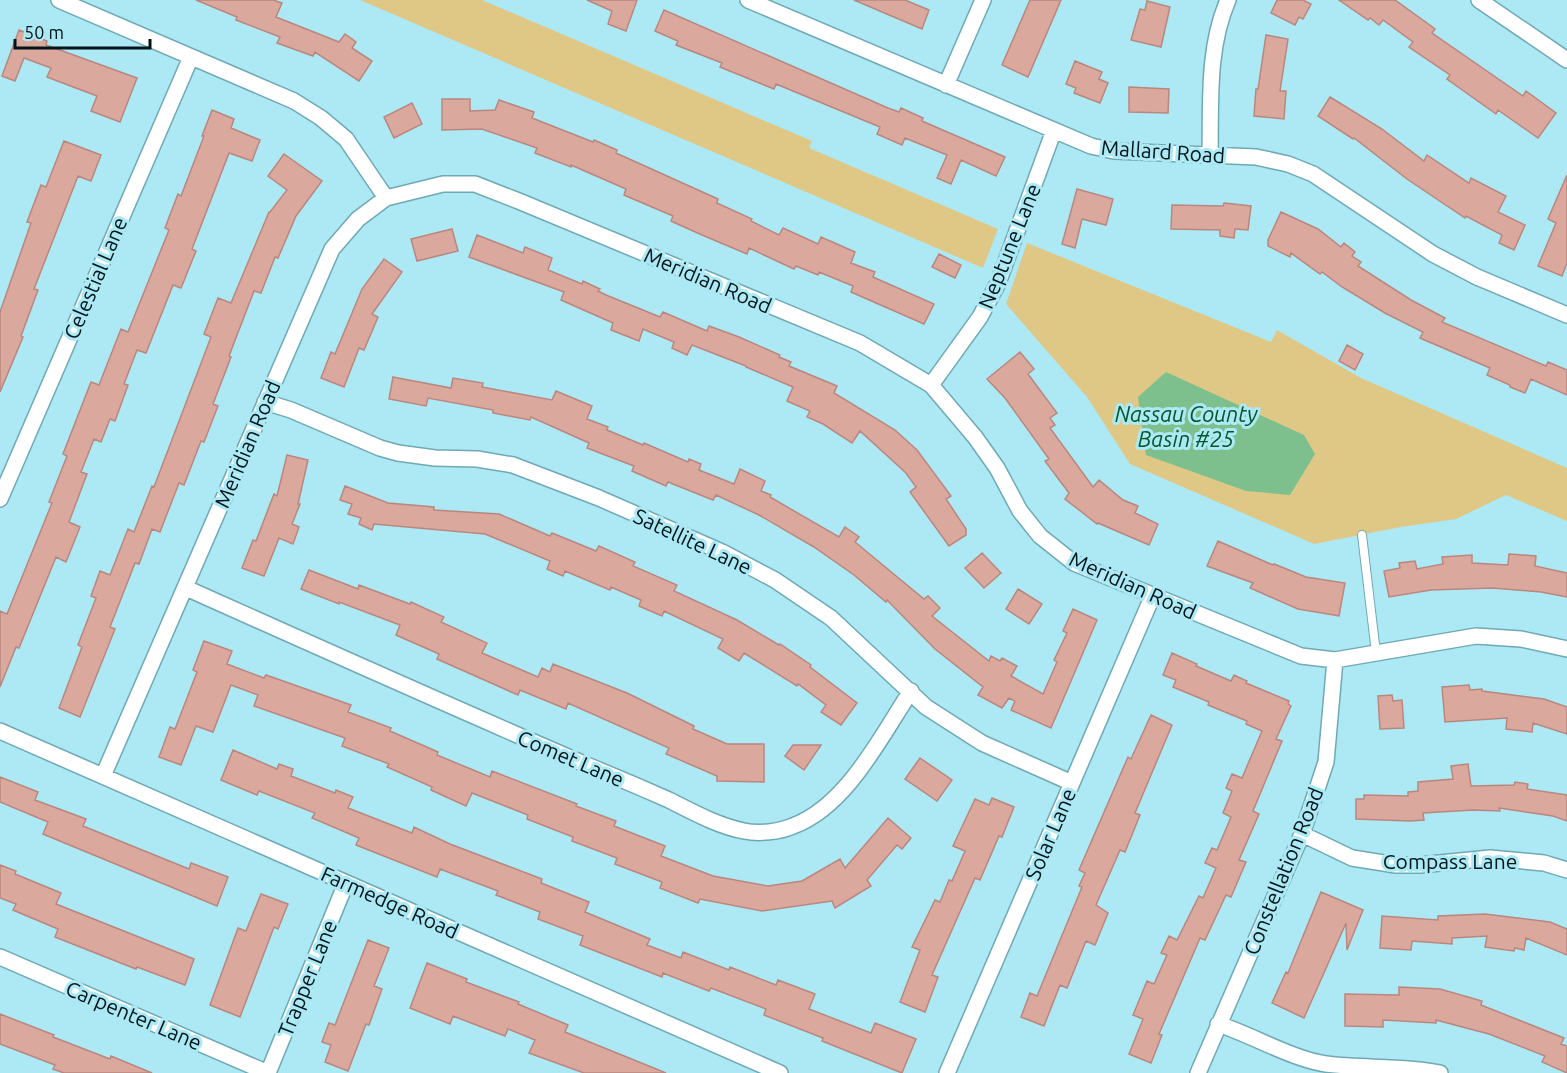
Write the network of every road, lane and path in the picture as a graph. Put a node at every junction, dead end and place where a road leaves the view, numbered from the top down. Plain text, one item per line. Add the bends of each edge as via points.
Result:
1 (59, 0) edge
2 (748, 0) edge
3 (983, 0) edge
4 (1228, 0) edge
5 (1479, 0) edge
6 (191, 57) junction
7 (1567, 60) edge
8 (946, 85) junction
9 (1054, 130) junction
10 (1210, 155) junction
11 (386, 198) junction
12 (1567, 315) edge
13 (931, 385) junction
14 (265, 402) junction
15 (0, 499) edge
16 (1362, 535) dead end
17 (186, 588) junction
18 (1153, 595) junction
19 (1567, 649) edge
20 (1376, 653) junction
21 (1335, 660) junction
22 (910, 691) junction
23 (0, 731) edge
24 (103, 776) junction
25 (1072, 783) junction
26 (1302, 834) junction
27 (1567, 870) edge
28 (346, 883) junction
29 (0, 957) edge
30 (1218, 1024) junction
31 (268, 1073) edge
32 (780, 1073) edge
33 (947, 1073) edge
34 (1198, 1073) edge
35 (1440, 1073) edge

1 - 6 street
2 - 8 street, Mallard Road
3 - 8 street
4 - 10 street via 1217,34 1212,71
5 - 7 street
6 - 11 street via 294,100 321,118 346,139
6 - 15 street, Celestial Lane
8 - 9 street, Mallard Road
9 - 10 street, Mallard Road via 1114,151
9 - 13 street, Neptune Lane via 998,283 980,317
10 - 12 street, Mallard Road via 1256,157 1312,174 1433,254
11 - 13 street, Meridian Road via 443,184 475,184 860,343
11 - 14 street, Meridian Road via 358,219 332,249
13 - 18 street, Meridian Road via 975,437 1040,536 1074,563
14 - 17 street, Meridian Road
14 - 22 street, Satellite Lane via 398,453 513,465 722,552 775,580 831,618
16 - 20 lane
17 - 22 street, Comet Lane via 715,822 746,832 793,826 832,801 858,771
17 - 24 street, Meridian Road
18 - 21 street, Meridian Road via 1301,656
18 - 25 street, Solar Lane
19 - 20 street, Meridian Road via 1521,639 1476,636
20 - 21 street, Meridian Road
21 - 26 street, Constellation Road via 1326,762
22 - 25 street, Satellite Lane via 926,707 982,743
23 - 24 street, Farmedge Road
24 - 28 street, Farmedge Road
25 - 33 street, Solar Lane
26 - 27 street, Compass Lane via 1352,858 1396,865 1490,858 1545,863
26 - 30 street, Constellation Road
28 - 31 street, Trapper Lane
28 - 32 street, Farmedge Road
29 - 31 street, Carpenter Lane
30 - 34 street, Constellation Road
30 - 35 street via 1323,1064

